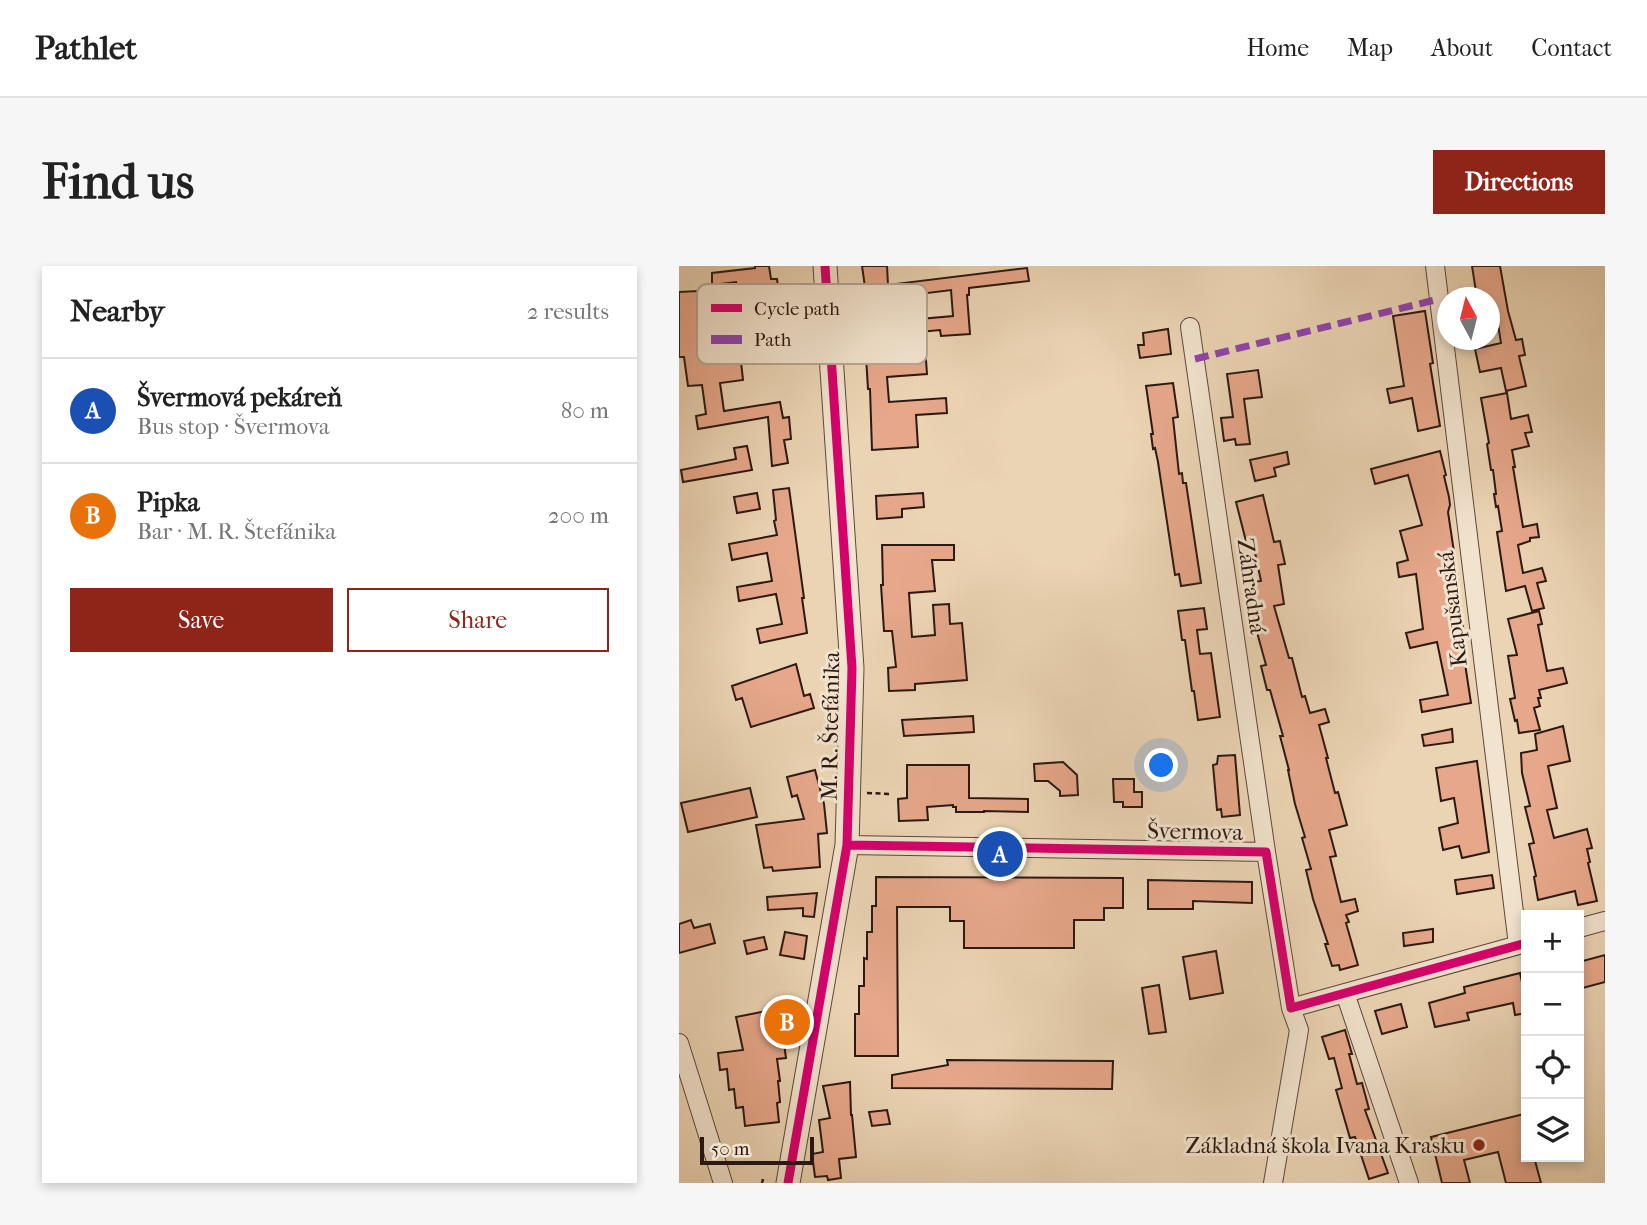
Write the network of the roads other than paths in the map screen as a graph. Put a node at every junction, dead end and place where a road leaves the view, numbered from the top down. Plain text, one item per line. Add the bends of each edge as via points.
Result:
1 (825, 266) edge
2 (1435, 266) edge
3 (826, 284) edge
4 (1190, 327) dead end
5 (832, 364) edge
6 (847, 845) junction
7 (1266, 852) junction
8 (1605, 921) edge
9 (1584, 927) edge
10 (1521, 936) edge
11 (1521, 944) edge
12 (1345, 993) junction
13 (1291, 1008) junction
14 (679, 1043) edge
15 (723, 1183) edge
16 (788, 1183) edge
17 (1273, 1183) edge
18 (1409, 1183) edge

1 - 3 street, M. R. Štefánika
2 - 10 street, Kapušanská
4 - 7 street, Záhradná
5 - 6 street, M. R. Štefánika via 852,668
6 - 7 street, Švermova
6 - 16 street, M. R. Štefánika
7 - 13 street, Švermova
8 - 9 street
11 - 12 street
12 - 13 street
12 - 18 street
13 - 17 street via 1299,1030
14 - 15 street

